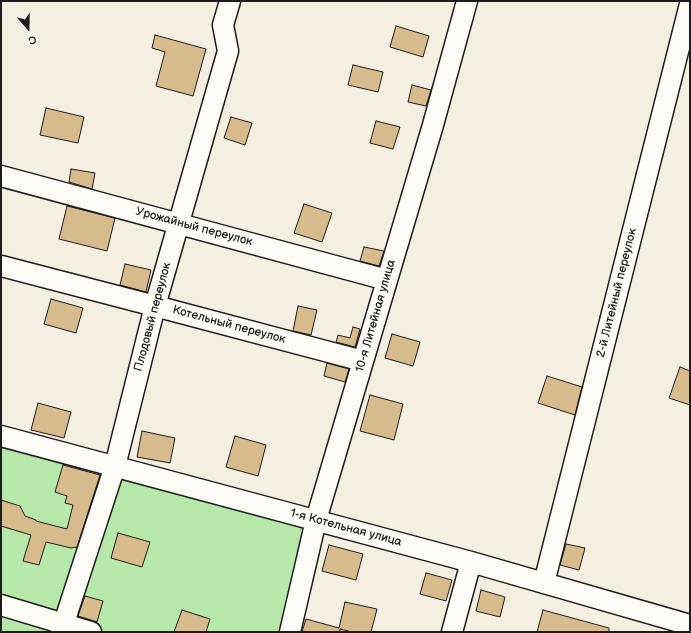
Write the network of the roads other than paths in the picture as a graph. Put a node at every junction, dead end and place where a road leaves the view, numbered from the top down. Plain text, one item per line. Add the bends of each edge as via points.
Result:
1 (230, 1) edge
2 (467, 1) edge
3 (690, 4) edge
4 (1, 176) edge
5 (178, 223) junction
6 (1, 266) edge
7 (387, 280) junction
8 (155, 306) junction
9 (363, 361) junction
10 (1, 436) edge
11 (115, 466) junction
12 (316, 520) junction
13 (471, 562) junction
14 (544, 583) junction
15 (1, 605) edge
16 (690, 625) edge
17 (62, 628) edge
18 (91, 632) edge
19 (290, 632) edge
20 (452, 632) edge

1 - 5 street, Плодовый переулок via 223,25 228,52
2 - 7 street, 10-я Литейная улица
3 - 14 street, 2-й Литейный переулок
4 - 5 street, Урожайный переулок
5 - 7 street, Урожайный переулок
5 - 8 street, Плодовый переулок
6 - 8 street, Котельный переулок
7 - 9 street, 10-я Литейная улица
8 - 9 street, Котельный переулок
8 - 11 street, Плодовый переулок
9 - 12 street, 10-я Литейная улица
10 - 11 street, 1-я Котельная улица
11 - 12 street, 1-я Котельная улица
11 - 17 street, Плодовый переулок
12 - 13 street, 1-я Котельная улица
12 - 19 street, 10-я Литейная улица
13 - 14 street, 1-я Котельная улица
13 - 20 street
14 - 16 street, 1-я Котельная улица
15 - 17 street
17 - 18 street

